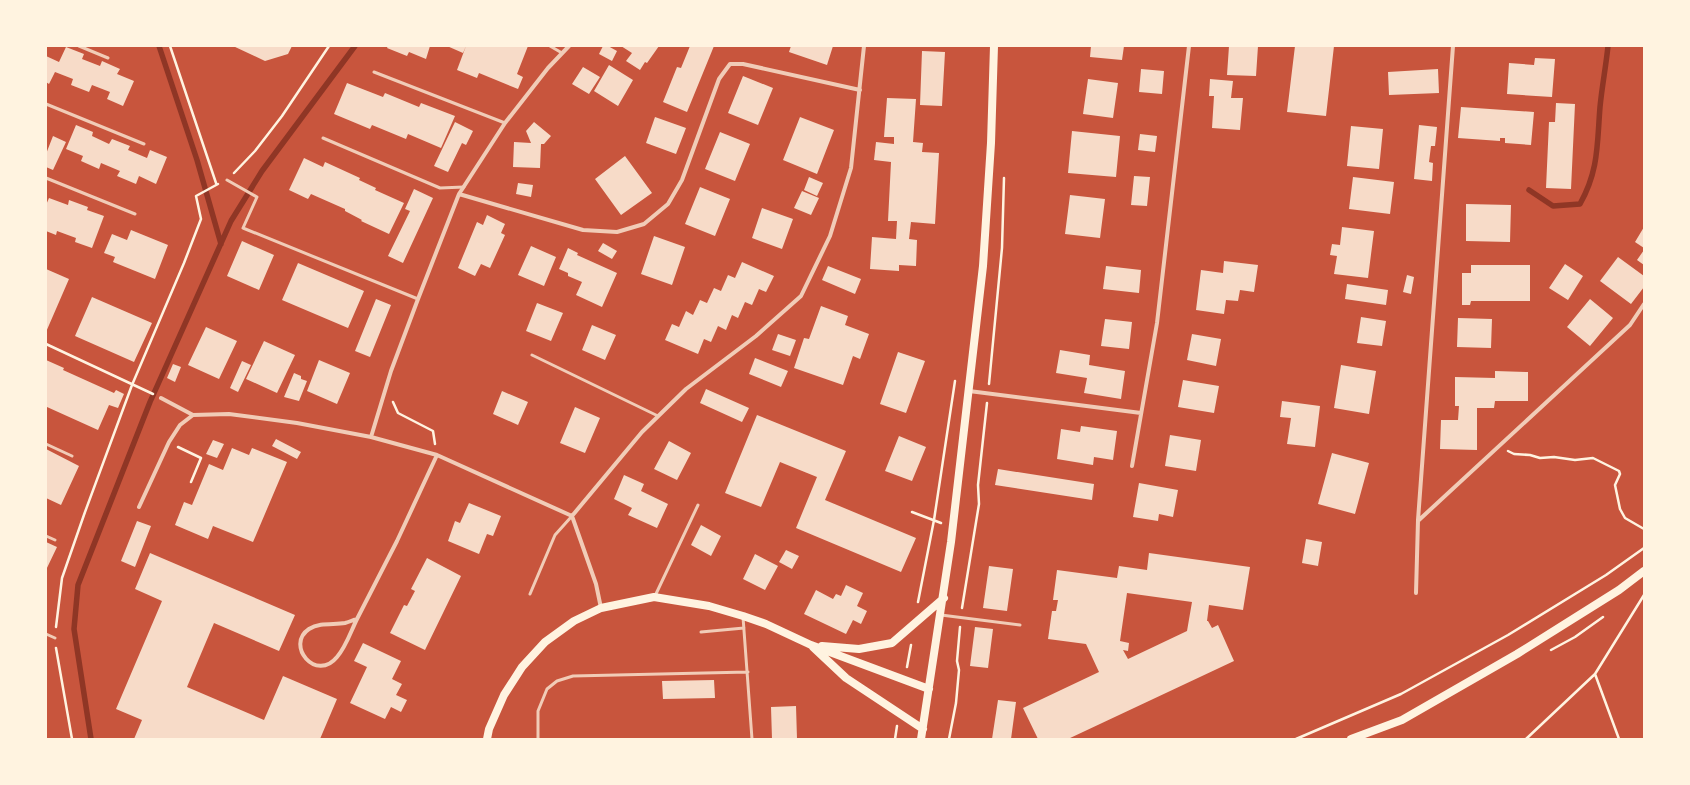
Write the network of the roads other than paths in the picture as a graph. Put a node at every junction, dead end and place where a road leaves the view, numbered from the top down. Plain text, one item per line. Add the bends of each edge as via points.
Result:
1 (79, 46) edge
2 (550, 46) edge
3 (569, 46) edge
4 (864, 46) edge
5 (994, 46) edge
6 (1189, 46) edge
7 (1453, 46) edge
8 (562, 53) junction
9 (108, 58) dead end
10 (374, 72) dead end
11 (860, 90) junction
12 (46, 104) edge
13 (505, 123) junction
14 (323, 138) dead end
15 (144, 144) dead end
16 (46, 178) edge
17 (227, 180) road end
18 (464, 187) junction
19 (459, 194) junction
20 (135, 214) dead end
21 (418, 299) junction
22 (1644, 304) edge
23 (532, 355) dead end
24 (969, 391) junction
25 (161, 398) road end
26 (1141, 413) junction
27 (193, 415) junction
28 (658, 416) junction
29 (371, 437) junction
30 (46, 444) edge
31 (437, 455) junction
32 (72, 456) dead end
33 (1132, 466) dead end
34 (698, 505) dead end
35 (139, 507) dead end
36 (572, 516) junction
37 (1418, 520) junction
38 (46, 536) edge
39 (55, 540) dead end
40 (1644, 571) edge
41 (1416, 593) dead end
42 (530, 594) dead end
43 (654, 597) junction
44 (944, 598) junction
45 (601, 608) junction
46 (941, 615) junction
47 (743, 616) junction
48 (357, 619) junction
49 (1020, 625) dead end
50 (744, 628) junction
51 (701, 632) dead end
52 (46, 634) edge
53 (55, 638) road end
54 (811, 645) junction
55 (748, 672) junction
56 (929, 689) junction
57 (923, 729) junction
58 (487, 739) edge
59 (538, 739) edge
60 (752, 739) edge
61 (921, 739) edge
62 (1351, 739) edge

1 - 9 lane
2 - 8 lane
3 - 8 street
4 - 11 street
5 - 24 main road via 983,266
6 - 26 street via 1157,324
7 - 37 street
8 - 13 street
10 - 13 lane
11 - 19 street via 743,64 730,64 719,79 682,180 668,204 644,224 617,232 583,230
11 - 28 street via 851,168 830,236 801,296 756,336 686,389
12 - 15 lane
13 - 18 street
14 - 18 lane via 440,188
16 - 20 lane
17 - 21 lane via 257,197 243,228
18 - 19 street
19 - 21 street
21 - 29 street
22 - 37 street via 1630,325
23 - 28 lane
24 - 26 street
24 - 44 main road
25 - 27 street
26 - 33 street
27 - 29 street via 229,414
27 - 35 street via 180,425 169,442
28 - 36 street
29 - 31 street
30 - 32 lane
31 - 36 street
31 - 48 street
34 - 43 lane
36 - 42 lane via 555,535
36 - 45 street via 596,584
37 - 41 street
38 - 39 lane
40 - 62 main road via 1619,590 1523,650 1402,720
43 - 45 main road
43 - 47 main road via 709,606
44 - 46 main road
44 - 54 main road via 892,643 859,650
45 - 58 main road via 574,621 545,642 522,667 504,695
46 - 49 lane
46 - 56 main road
47 - 50 lane
47 - 54 main road
48 - 48 street via 346,623 319,625 306,631 301,644 306,660 311,664 321,665 334,661
50 - 51 lane
50 - 55 lane
52 - 53 lane
54 - 56 main road
54 - 57 main road via 846,678
55 - 59 lane via 573,676 557,681 547,689 538,710
55 - 60 lane
56 - 57 main road
57 - 61 main road

